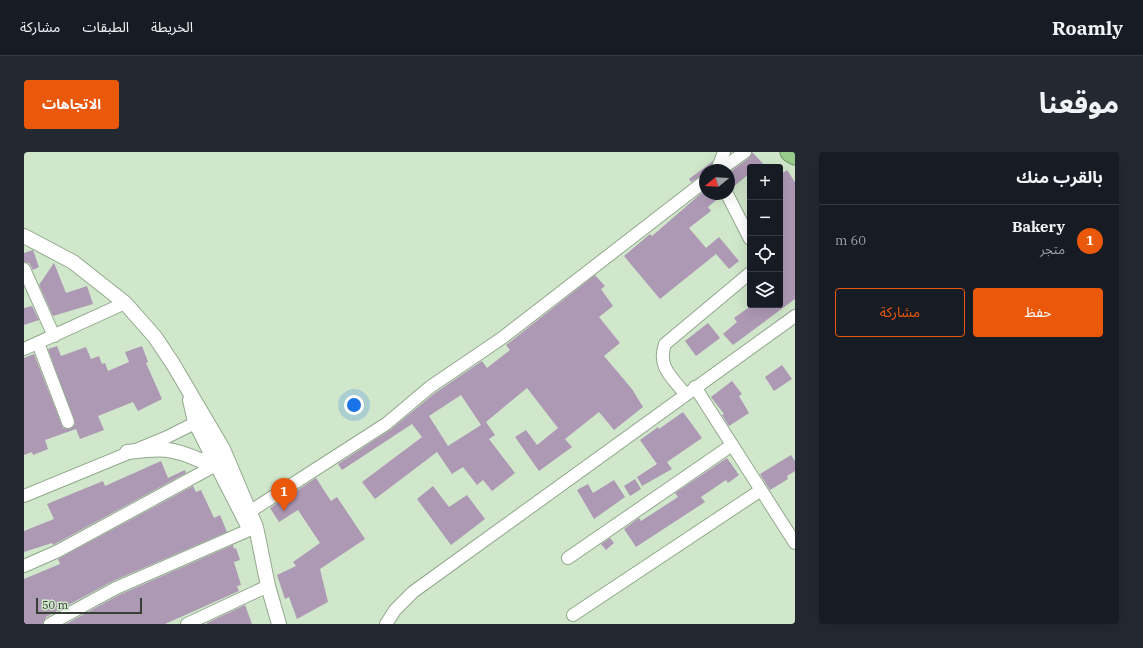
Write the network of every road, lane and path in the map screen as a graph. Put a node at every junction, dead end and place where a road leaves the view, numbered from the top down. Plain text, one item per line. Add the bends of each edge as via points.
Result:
1 (724, 152) edge
2 (745, 152) edge
3 (790, 152) edge
4 (795, 155) edge
5 (719, 164) edge
6 (728, 164) edge
7 (699, 186) edge
8 (730, 200) edge
9 (24, 236) edge
10 (748, 236) edge
11 (24, 269) edge
12 (747, 276) edge
13 (125, 303) junction
14 (795, 316) edge
15 (54, 336) junction
16 (38, 343) junction
17 (24, 349) edge
18 (690, 391) junction
19 (200, 420) junction
20 (68, 422) dead end
21 (732, 445) junction
22 (127, 452) junction
23 (213, 460) junction
24 (761, 490) junction
25 (24, 496) edge
26 (246, 514) junction
27 (253, 528) junction
28 (795, 543) edge
29 (568, 558) dead end
30 (24, 566) edge
31 (268, 586) junction
32 (573, 614) dead end
33 (50, 624) edge
34 (187, 624) edge
35 (279, 624) edge
36 (386, 624) edge

1 - 5 street
2 - 6 street
3 - 4 highway
7 - 26 street via 386,424
8 - 10 street
9 - 13 street via 73,262
11 - 15 street
12 - 18 street via 665,344 661,355 664,366
13 - 15 street
13 - 19 street via 155,337 186,386
14 - 18 street
15 - 16 street
16 - 17 street
16 - 20 street
18 - 21 street
18 - 36 street via 413,592 395,610
19 - 22 street via 164,438
19 - 23 street
19 - 26 street via 223,449
21 - 24 street
21 - 29 street
22 - 23 street via 157,448 180,451 202,461
22 - 25 street
23 - 26 street
23 - 30 street via 58,551
24 - 28 street
24 - 32 street
26 - 27 street
27 - 31 street
27 - 33 street via 116,588
31 - 34 street
31 - 35 street

